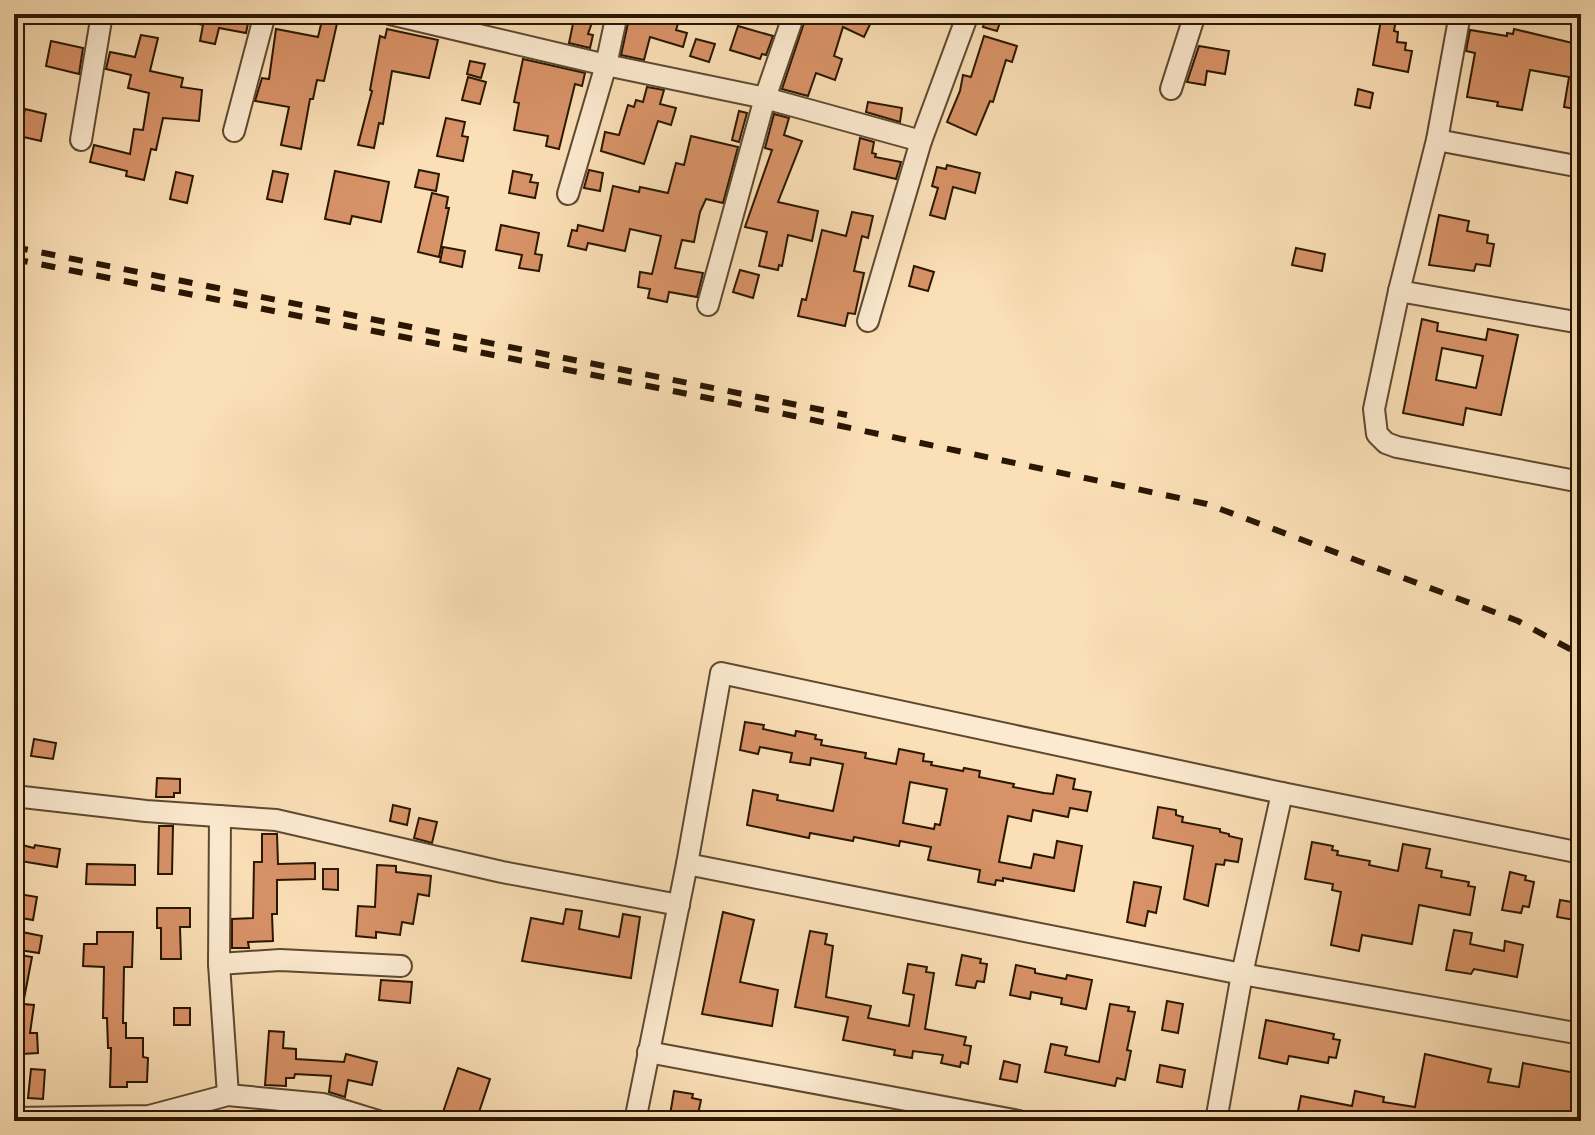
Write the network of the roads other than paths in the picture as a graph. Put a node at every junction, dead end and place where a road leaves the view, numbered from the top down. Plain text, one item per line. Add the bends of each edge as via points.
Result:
1 (102, 14) edge
2 (265, 14) edge
3 (390, 14) edge
4 (617, 14) edge
5 (794, 14) edge
6 (968, 14) edge
7 (1195, 14) edge
8 (1460, 14) edge
9 (434, 19) edge
10 (606, 65) junction
11 (1171, 89) dead end
12 (765, 98) junction
13 (234, 131) dead end
14 (81, 140) dead end
15 (1437, 140) junction
16 (921, 141) junction
17 (1581, 167) edge
18 (568, 194) dead end
19 (1399, 291) junction
20 (708, 305) dead end
21 (868, 321) dead end
22 (1581, 323) edge
23 (1581, 482) edge
24 (1282, 793) junction
25 (14, 796) edge
26 (220, 816) junction
27 (1581, 853) edge
28 (687, 864) junction
29 (679, 905) junction
30 (219, 964) junction
31 (401, 966) dead end
32 (1242, 974) junction
33 (1581, 1034) edge
34 (648, 1052) junction
35 (228, 1095) junction
36 (14, 1118) edge
37 (60, 1119) edge
38 (378, 1121) edge
39 (635, 1121) edge
40 (1019, 1121) edge
41 (1216, 1121) edge

1 - 14 street
2 - 13 street
3 - 9 street
4 - 10 street
5 - 12 street
6 - 16 street
7 - 11 street
8 - 15 street
9 - 10 street
10 - 12 street
10 - 18 street
12 - 16 street
12 - 20 street
15 - 17 street
15 - 19 street
16 - 21 street
19 - 22 street
19 - 23 street via 1374,409 1377,434 1397,447
24 - 27 street
24 - 28 street via 721,673
24 - 32 street
25 - 26 street
26 - 29 street via 276,820 502,872
26 - 30 street
28 - 29 street
28 - 32 street
29 - 34 street
30 - 31 street via 280,960
30 - 35 street
32 - 33 street
32 - 41 street
34 - 39 street
34 - 40 street
35 - 37 street via 149,1116
35 - 38 street via 323,1104
36 - 37 street

